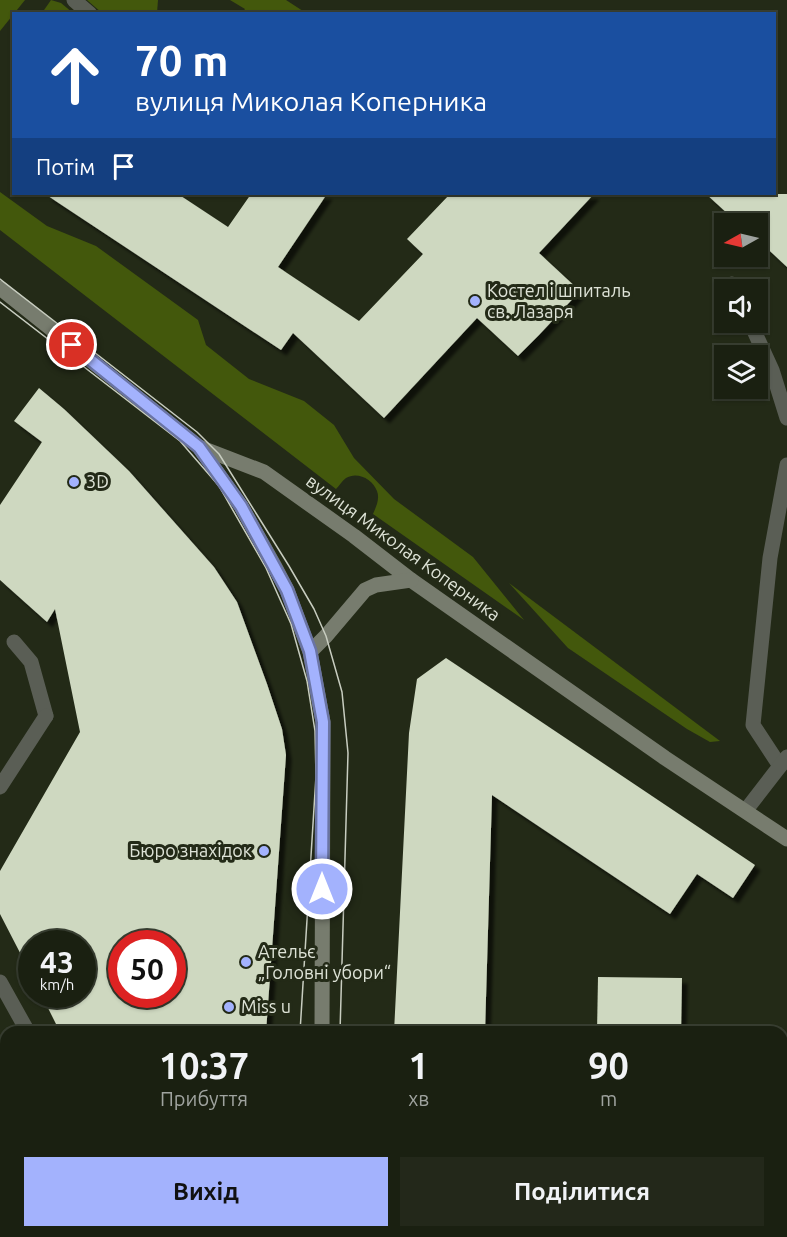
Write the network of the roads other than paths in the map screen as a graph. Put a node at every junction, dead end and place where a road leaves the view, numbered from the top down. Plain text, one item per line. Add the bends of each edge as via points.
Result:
1 (74, 0) edge
2 (88, 12) edge
3 (0, 288) edge
4 (755, 333) edge
5 (787, 418) edge
6 (199, 447) junction
7 (787, 465) edge
8 (411, 580) junction
9 (14, 642) dead end
10 (310, 651) junction
11 (784, 761) edge
12 (0, 787) edge
13 (746, 810) junction
14 (787, 839) edge
15 (0, 982) edge
16 (25, 1026) edge
17 (322, 1026) edge

1 - 2 street
3 - 6 main road, вулиця Миколая Коперника
4 - 5 street
6 - 8 main road, вулиця Миколая Коперника via 264,472
6 - 10 main road via 241,506 287,590
7 - 11 street via 770,558 753,725
8 - 10 main road via 365,590
8 - 13 main road, вулиця Миколая Коперника
9 - 12 street via 31,662 46,716
10 - 17 main road via 323,722
11 - 13 street
13 - 14 main road, вулиця Миколая Коперника
15 - 16 street

